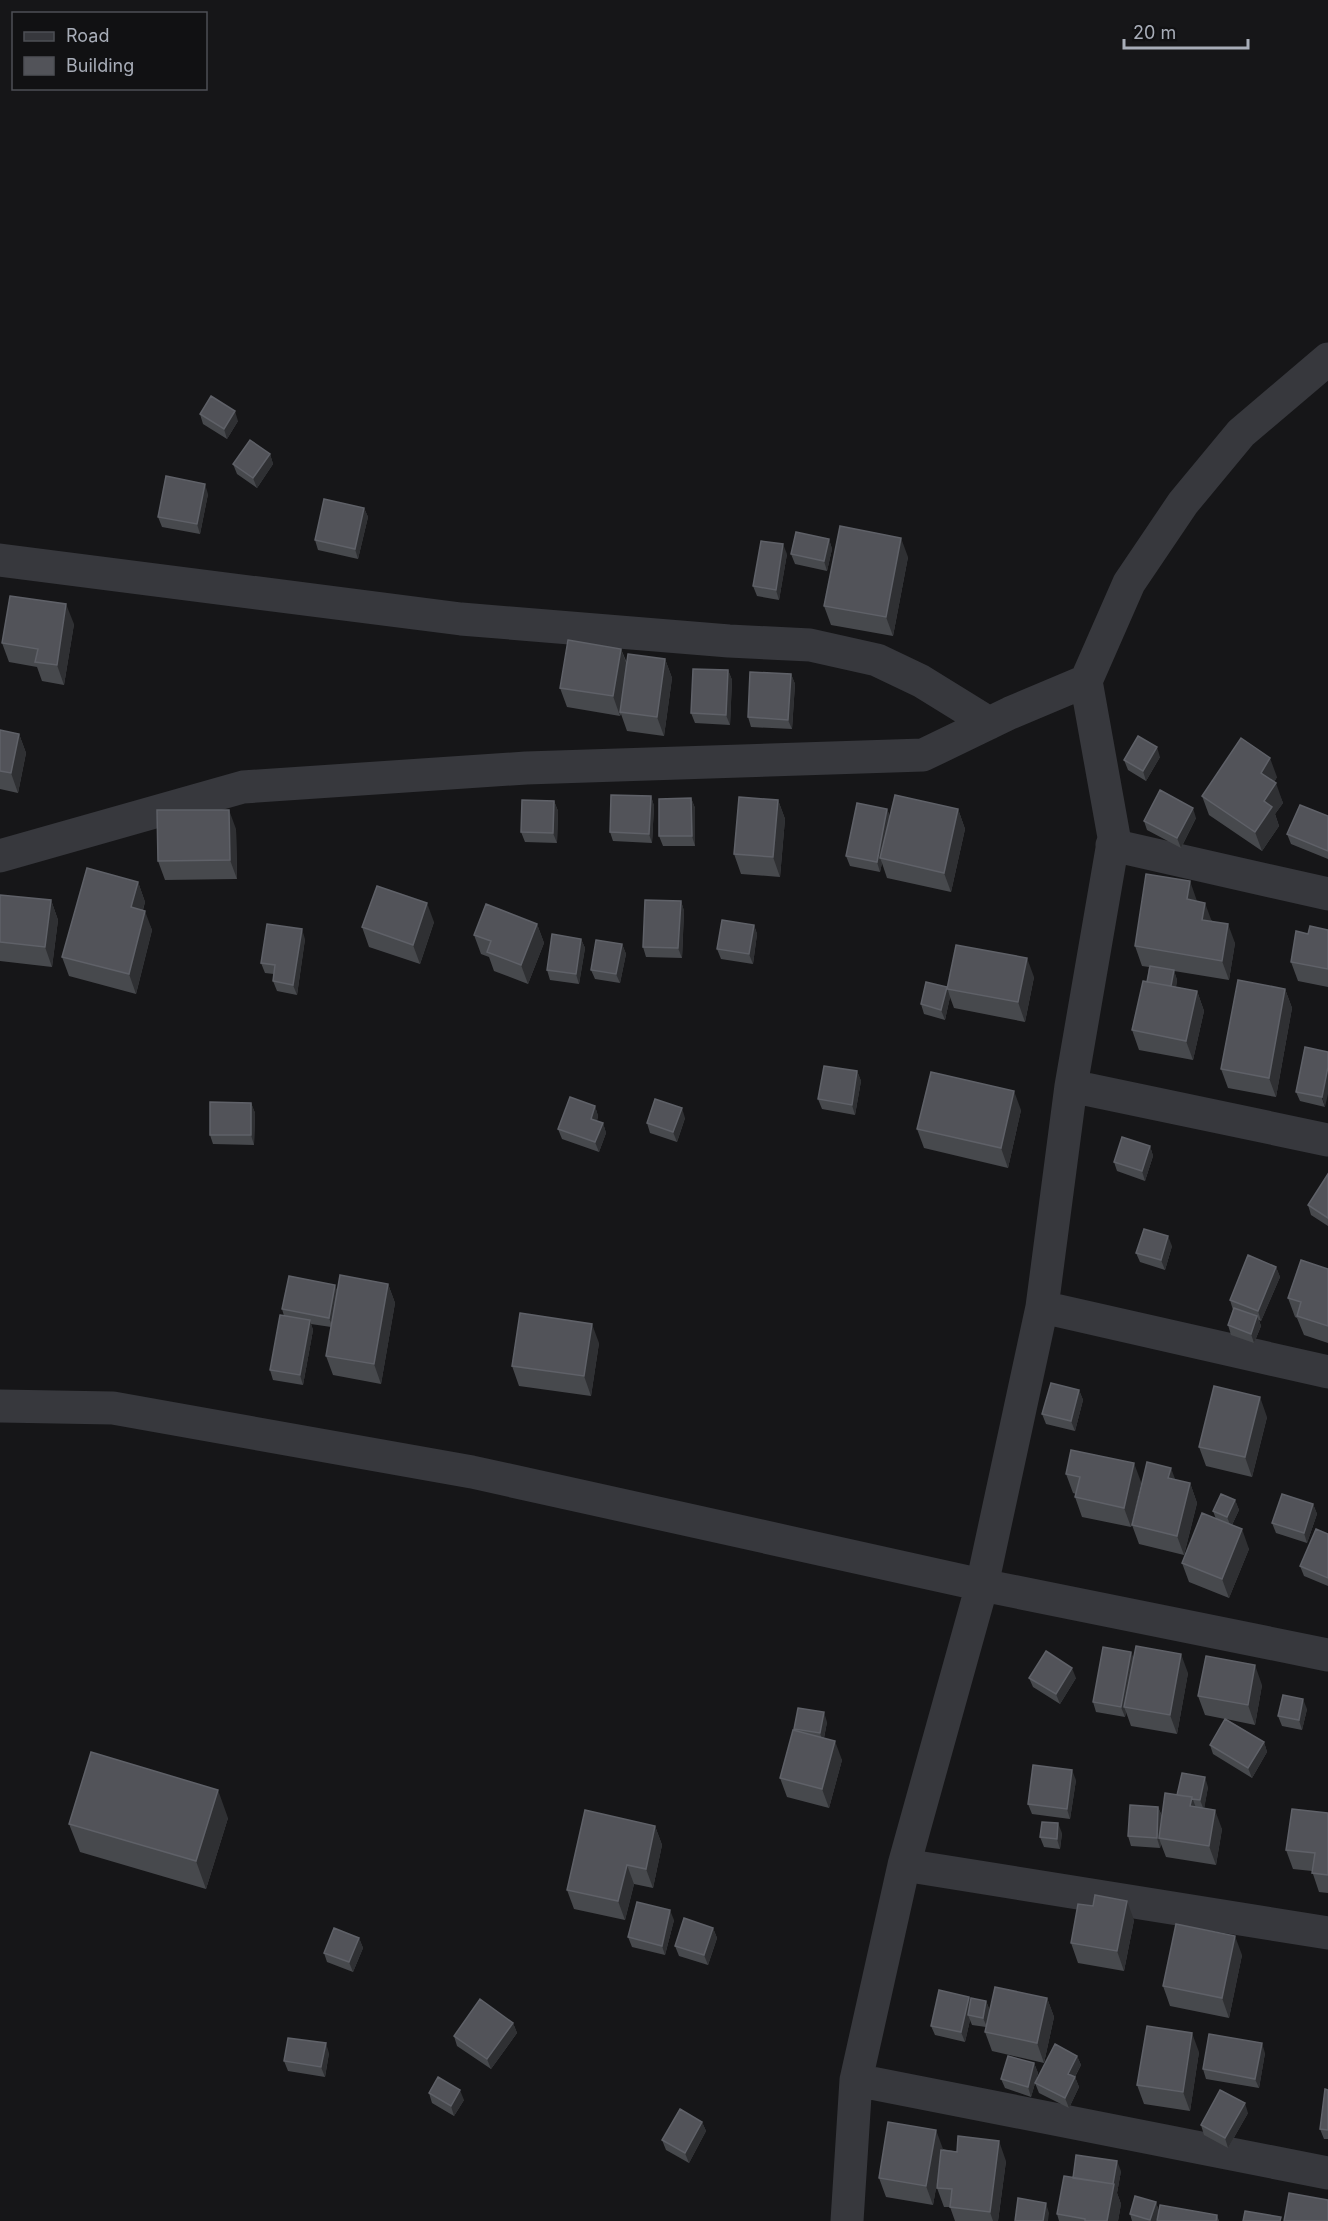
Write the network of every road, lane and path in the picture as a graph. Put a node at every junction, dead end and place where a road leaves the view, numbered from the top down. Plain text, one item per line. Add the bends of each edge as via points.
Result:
1 (1328, 358) edge
2 (0, 560) edge
3 (1086, 681) junction
4 (988, 723) junction
5 (1112, 845) junction
6 (0, 856) edge
7 (1328, 894) edge
8 (1071, 1086) junction
9 (1328, 1140) edge
10 (1042, 1307) junction
11 (1328, 1372) edge
12 (0, 1406) edge
13 (982, 1585) junction
14 (1328, 1654) edge
15 (904, 1865) junction
16 (1328, 1934) edge
17 (856, 2080) junction
18 (1328, 2173) edge
19 (847, 2221) edge

1 - 3 street via 1241,433 1183,503 1129,584
2 - 4 street via 461,619 810,645 877,660 921,681
3 - 4 street
3 - 5 street via 1114,837
4 - 6 street via 923,755 526,768 243,787
5 - 7 street
5 - 8 street
8 - 9 street
8 - 10 street
10 - 11 street
10 - 13 street
12 - 13 street via 113,1408 472,1472
13 - 14 street
13 - 15 street
15 - 16 street
15 - 17 street
17 - 18 street
17 - 19 street

